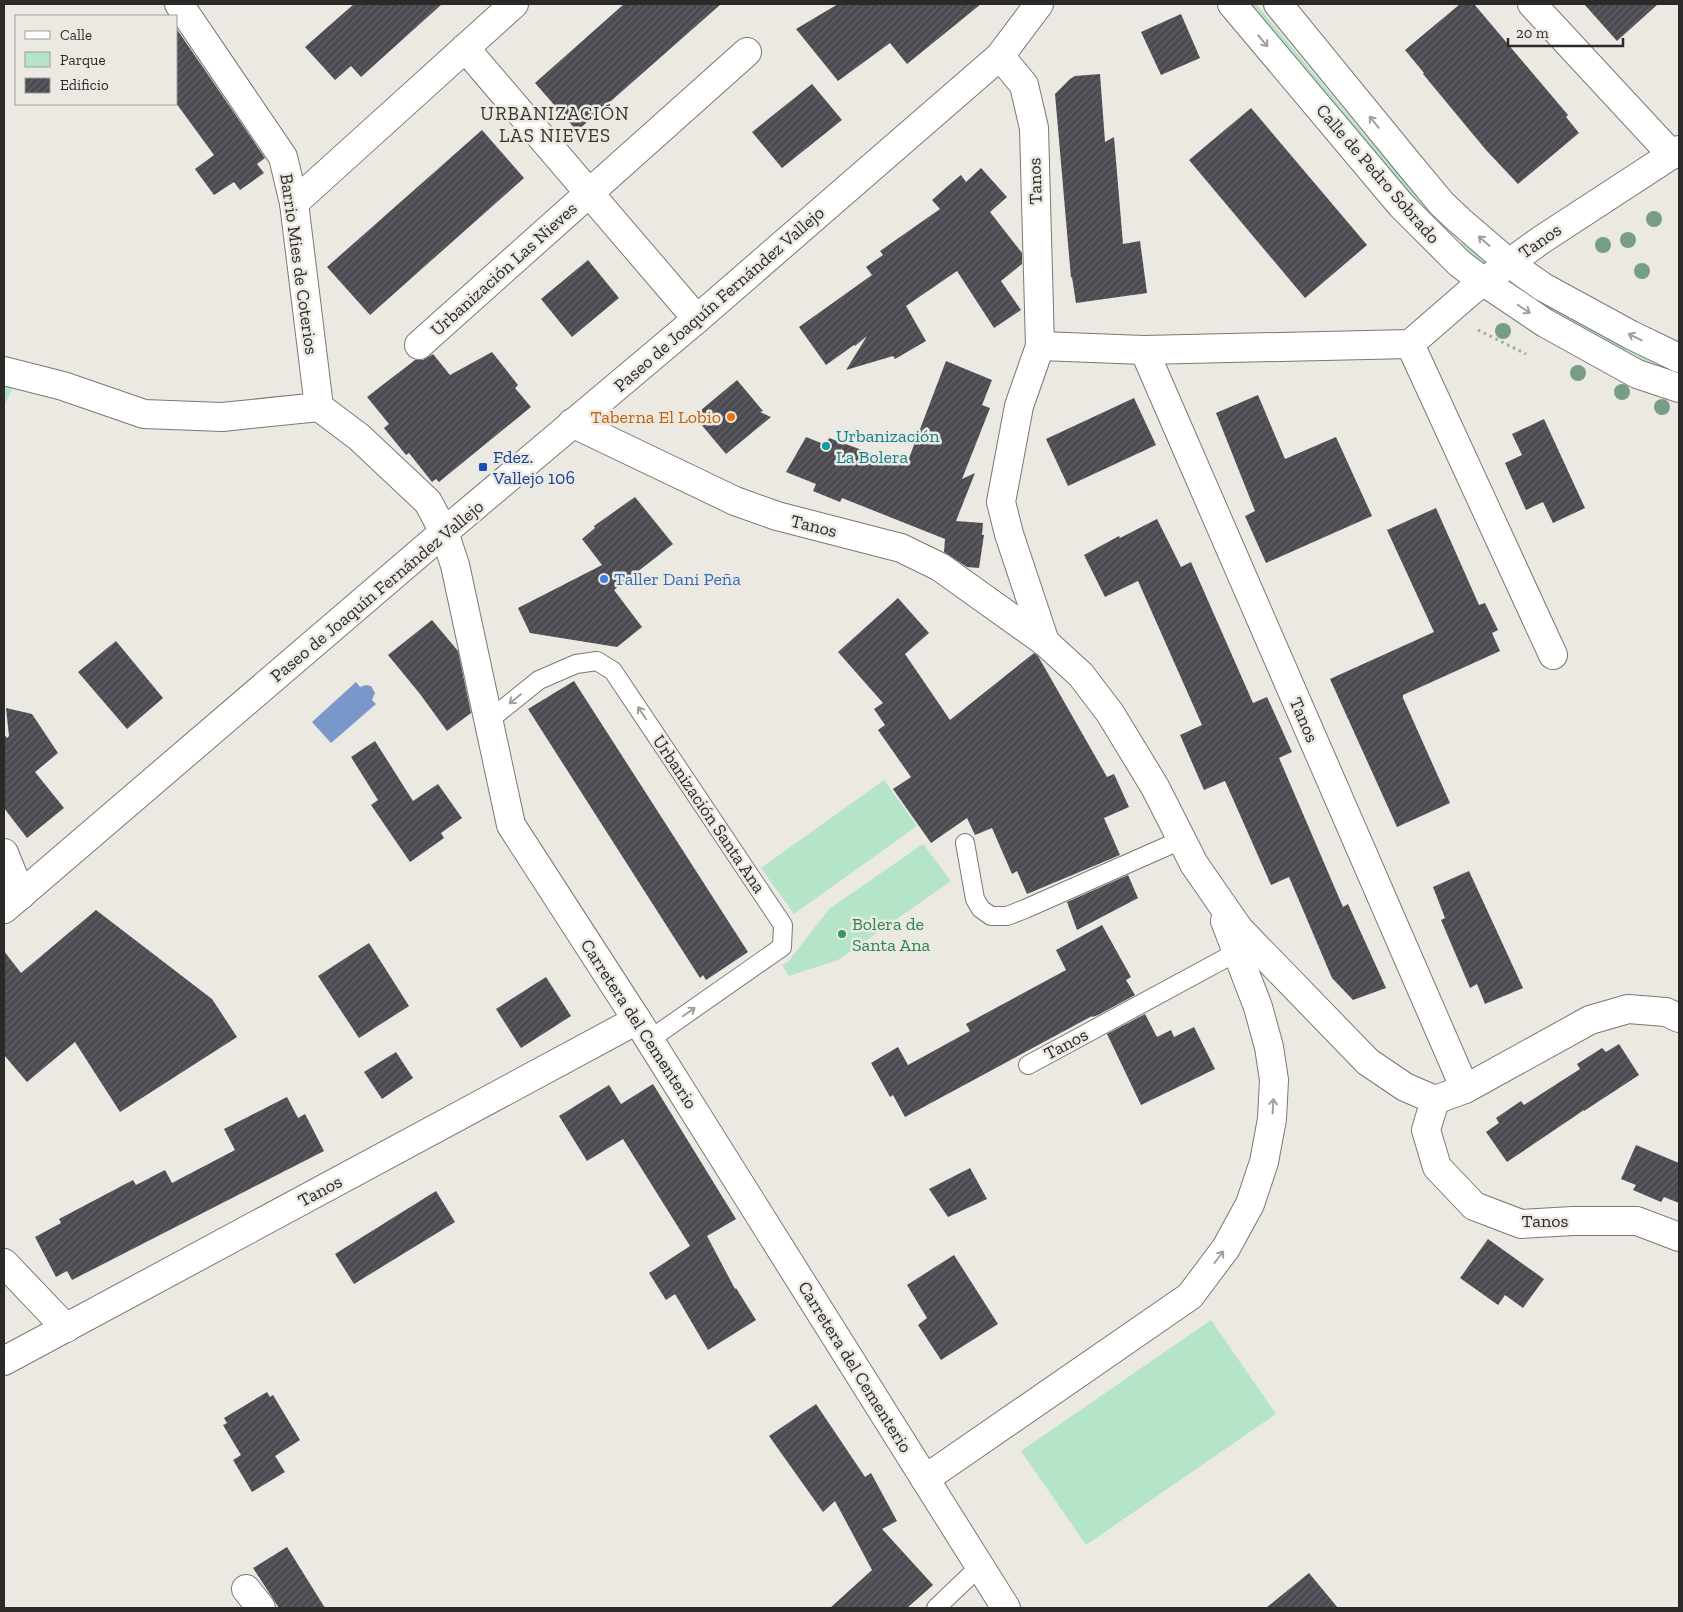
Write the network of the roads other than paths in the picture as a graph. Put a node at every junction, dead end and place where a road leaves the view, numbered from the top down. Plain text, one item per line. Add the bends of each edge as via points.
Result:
1 (178, 4) edge
2 (514, 4) edge
3 (1040, 4) edge
4 (1232, 4) edge
5 (1278, 4) edge
6 (1532, 4) edge
7 (465, 48) junction
8 (747, 52) dead end
9 (1000, 56) junction
10 (1676, 153) edge
11 (589, 193) junction
12 (294, 203) junction
13 (1509, 263) junction
14 (1484, 282) junction
15 (697, 319) junction
16 (1410, 344) junction
17 (419, 345) dead end
18 (1040, 346) junction
19 (1144, 350) junction
20 (1679, 358) edge
21 (4, 371) edge
22 (1679, 388) edge
23 (319, 407) junction
24 (572, 424) junction
25 (444, 532) junction
26 (1045, 642) junction
27 (1553, 655) dead end
28 (488, 721) junction
29 (1181, 840) junction
30 (965, 843) dead end
31 (4, 853) edge
32 (1215, 896) junction
33 (13, 902) edge
34 (1237, 952) junction
35 (1679, 1018) edge
36 (643, 1030) junction
37 (1028, 1065) dead end
38 (1464, 1089) junction
39 (1434, 1100) junction
40 (1679, 1237) edge
41 (4, 1263) edge
42 (66, 1328) junction
43 (4, 1361) edge
44 (925, 1479) junction
45 (980, 1566) junction
46 (936, 1608) edge
47 (1006, 1608) edge

1 - 12 street, Barrio Mies de Coterios via 283,157
2 - 7 street
3 - 9 street, Paseo de Joaquín Fernández Vallejo
4 -> 14 street, Calle de Pedro Sobrado via 1401,206 1459,263
13 -> 5 street, Calle de Pedro Sobrado via 1442,204
6 - 10 street
7 - 11 street, Urbanización Las Nieves
7 - 12 street
8 - 11 street, Urbanización Las Nieves
9 - 15 street, Paseo de Joaquín Fernández Vallejo
9 - 18 street, Tanos via 1024,85 1034,128
10 - 13 street, Tanos
11 - 15 street, Urbanización Las Nieves
11 - 17 street, Urbanización Las Nieves
12 - 23 street, Barrio Mies de Coterios
13 - 14 street, Tanos
20 -> 13 street, Calle de Pedro Sobrado via 1543,287
14 - 16 street, Tanos
14 -> 22 street, Calle de Pedro Sobrado via 1545,323 1636,374
15 - 24 street, Paseo de Joaquín Fernández Vallejo
16 - 19 street
16 - 27 street
18 - 19 street
18 - 26 street, Tanos via 1019,406 1001,502
19 - 38 street, Tanos
21 - 23 street via 63,386 144,414 222,417
23 - 25 street via 359,437 428,502
24 - 25 street, Paseo de Joaquín Fernández Vallejo
24 - 26 street, Tanos via 735,501 777,516 901,548 940,567
25 - 28 street, Carretera del Cementerio via 457,574
25 - 33 street, Paseo de Joaquín Fernández Vallejo
26 - 29 street, Tanos via 1080,675 1110,713 1155,787
28 - 36 street, Carretera del Cementerio via 511,825
36 -> 28 lane, Urbanización Santa Ana via 782,947 783,924 613,671 597,661 576,664 539,680
29 - 30 lane via 1007,916 991,916 975,899
29 - 32 street, Tanos
31 - 33 street, Paseo de Joaquín Fernández Vallejo
32 - 34 street
32 - 39 street, Tanos via 1239,929 1368,1062 1405,1088
34 - 37 lane, Tanos
44 -> 34 street via 1190,1296 1226,1248 1250,1204 1264,1162 1272,1119 1274,1080 1258,1007
35 - 38 street via 1666,1012 1628,1009 1590,1020
36 - 42 street, Tanos
36 - 44 street, Carretera del Cementerio
38 - 39 street
39 - 40 street, Tanos via 1426,1130 1437,1167 1474,1206 1521,1224 1637,1221
41 - 42 street
42 - 43 street, Tanos
44 - 45 street, Carretera del Cementerio
45 - 46 lane
45 - 47 street, Carretera del Cementerio

